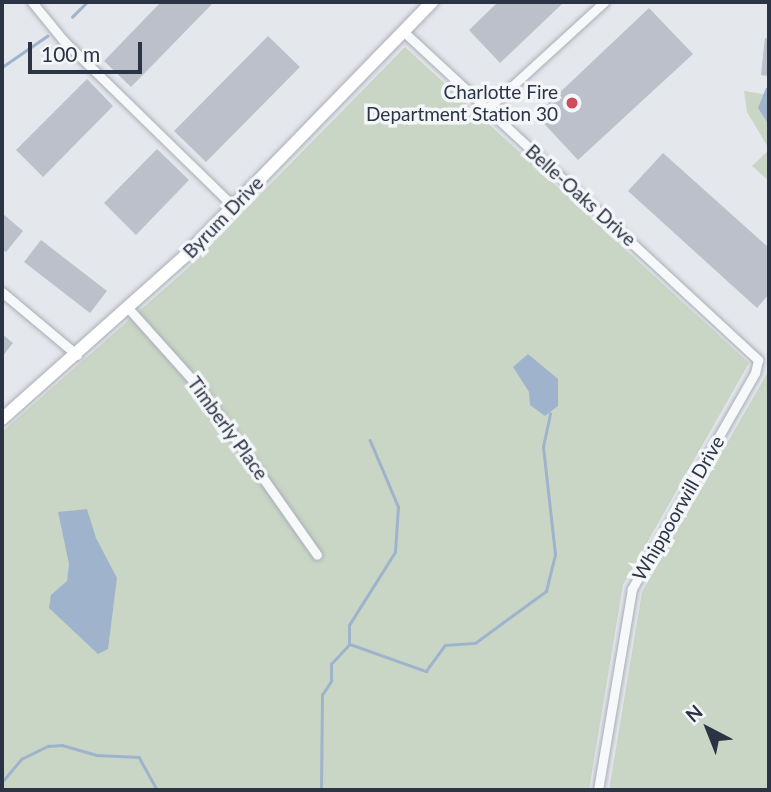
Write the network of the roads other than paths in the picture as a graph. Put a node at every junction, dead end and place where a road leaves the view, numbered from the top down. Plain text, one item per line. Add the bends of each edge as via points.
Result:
1 (32, 2) edge
2 (432, 2) edge
3 (604, 2) edge
4 (404, 32) junction
5 (487, 109) junction
6 (233, 206) junction
7 (2, 292) edge
8 (129, 309) junction
9 (77, 355) junction
10 (758, 357) joint
11 (2, 419) edge
12 (317, 555) dead end
13 (598, 790) edge

1 - 6 street via 64,40
2 - 4 street, Byrum Drive
3 - 5 street
4 - 5 street, Belle-Oaks Drive
4 - 6 street, Byrum Drive
5 - 10 street, Belle-Oaks Drive
6 - 8 street, Byrum Drive
7 - 9 street
8 - 9 street, Byrum Drive
8 - 12 street, Timberly Place via 199,387
9 - 11 street, Byrum Drive
10 - 13 street, Whippoorwill Drive via 755,373 632,589

